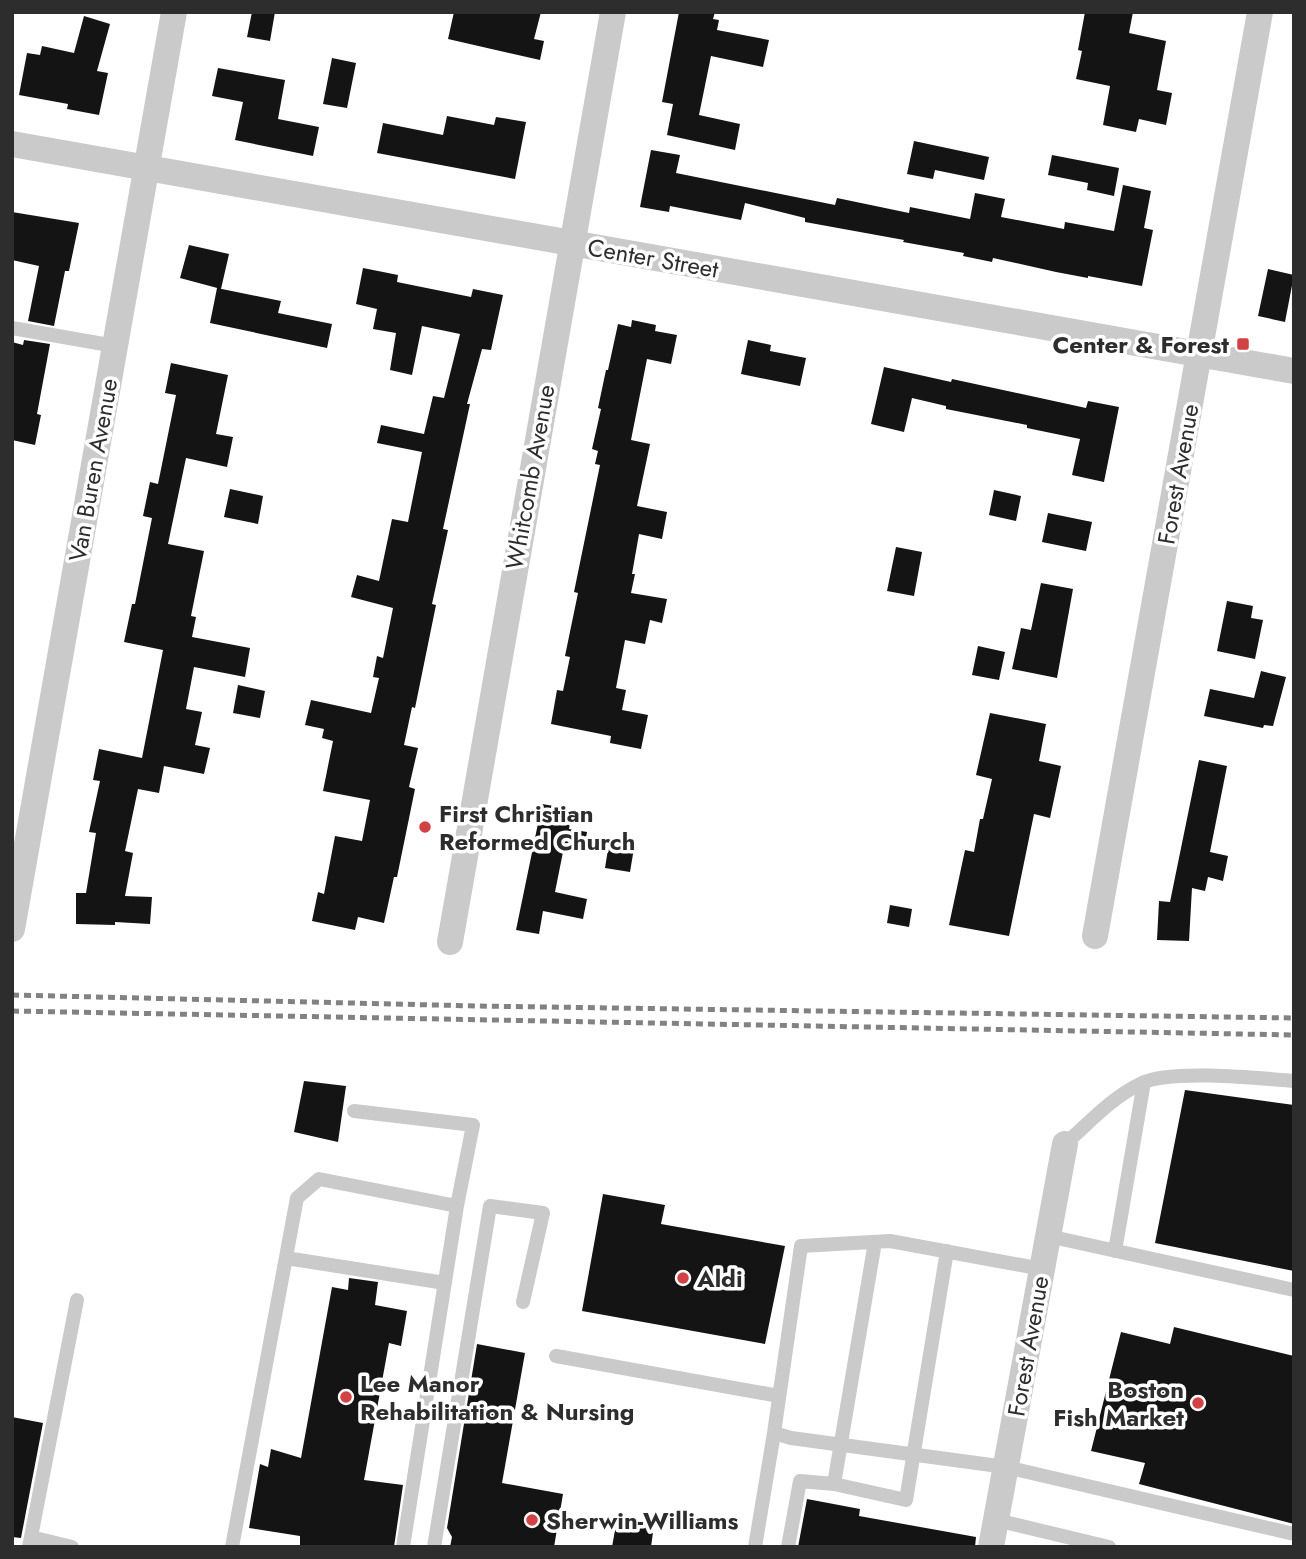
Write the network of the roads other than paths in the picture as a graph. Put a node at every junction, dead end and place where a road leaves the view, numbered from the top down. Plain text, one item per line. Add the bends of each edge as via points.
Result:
1 (174, 12) edge
2 (613, 12) edge
3 (1260, 12) edge
4 (12, 144) edge
5 (146, 168) junction
6 (571, 243) junction
7 (12, 328) edge
8 (115, 346) junction
9 (1199, 354) junction
10 (1294, 371) edge
11 (12, 929) edge
12 (1095, 936) dead end
13 (450, 942) dead end
14 (1294, 1081) edge
15 (1144, 1082) junction
16 (354, 1111) dead end
17 (1065, 1144) joint
18 (457, 1206) junction
19 (1048, 1236) junction
20 (875, 1242) junction
21 (947, 1251) junction
22 (1115, 1251) junction
23 (286, 1258) junction
24 (1042, 1269) junction
25 (445, 1283) junction
26 (1294, 1290) edge
27 (77, 1300) dead end
28 (523, 1302) dead end
29 (556, 1356) dead end
30 (779, 1396) junction
31 (774, 1433) junction
32 (841, 1444) junction
33 (915, 1454) junction
34 (1006, 1466) junction
35 (834, 1484) junction
36 (996, 1520) junction
37 (1294, 1534) edge
38 (30, 1542) edge
39 (72, 1547) edge
40 (232, 1547) edge
41 (403, 1547) edge
42 (434, 1547) edge
43 (754, 1547) edge
44 (788, 1547) edge
45 (991, 1547) edge
46 (1110, 1547) edge

1 - 5 street, Van Buren Avenue
2 - 6 street, Whitcomb Avenue
3 - 9 street, Forest Avenue
4 - 5 street, Center Street
5 - 6 street, Center Street
5 - 8 street, Van Buren Avenue
6 - 9 street, Center Street
6 - 13 street, Whitcomb Avenue
7 - 8 lane
8 - 11 street, Van Buren Avenue
9 - 10 street, Center Street
9 - 12 street, Forest Avenue
14 - 15 lane via 1195,1076
15 - 17 lane via 1120,1096
15 - 22 lane
16 - 18 lane via 473,1125
17 - 19 street, Forest Avenue
18 - 23 lane via 319,1179 297,1198
18 - 25 lane
19 - 22 lane
19 - 24 street, Forest Avenue
20 - 21 lane
20 - 30 lane via 801,1246
20 - 32 lane
21 - 24 lane
21 - 33 lane
22 - 26 lane
23 - 25 lane
23 - 40 lane
24 - 34 street, Forest Avenue
25 - 41 lane
27 - 38 lane
28 - 42 lane via 543,1213 490,1206
29 - 30 lane
30 - 31 lane
31 - 32 lane
31 - 43 lane
32 - 33 lane
32 - 35 lane
33 - 34 lane
33 - 35 lane via 906,1500
34 - 36 street, Forest Avenue
34 - 37 lane
35 - 44 lane via 800,1481
36 - 45 street, Forest Avenue
36 - 46 lane
38 - 39 lane

